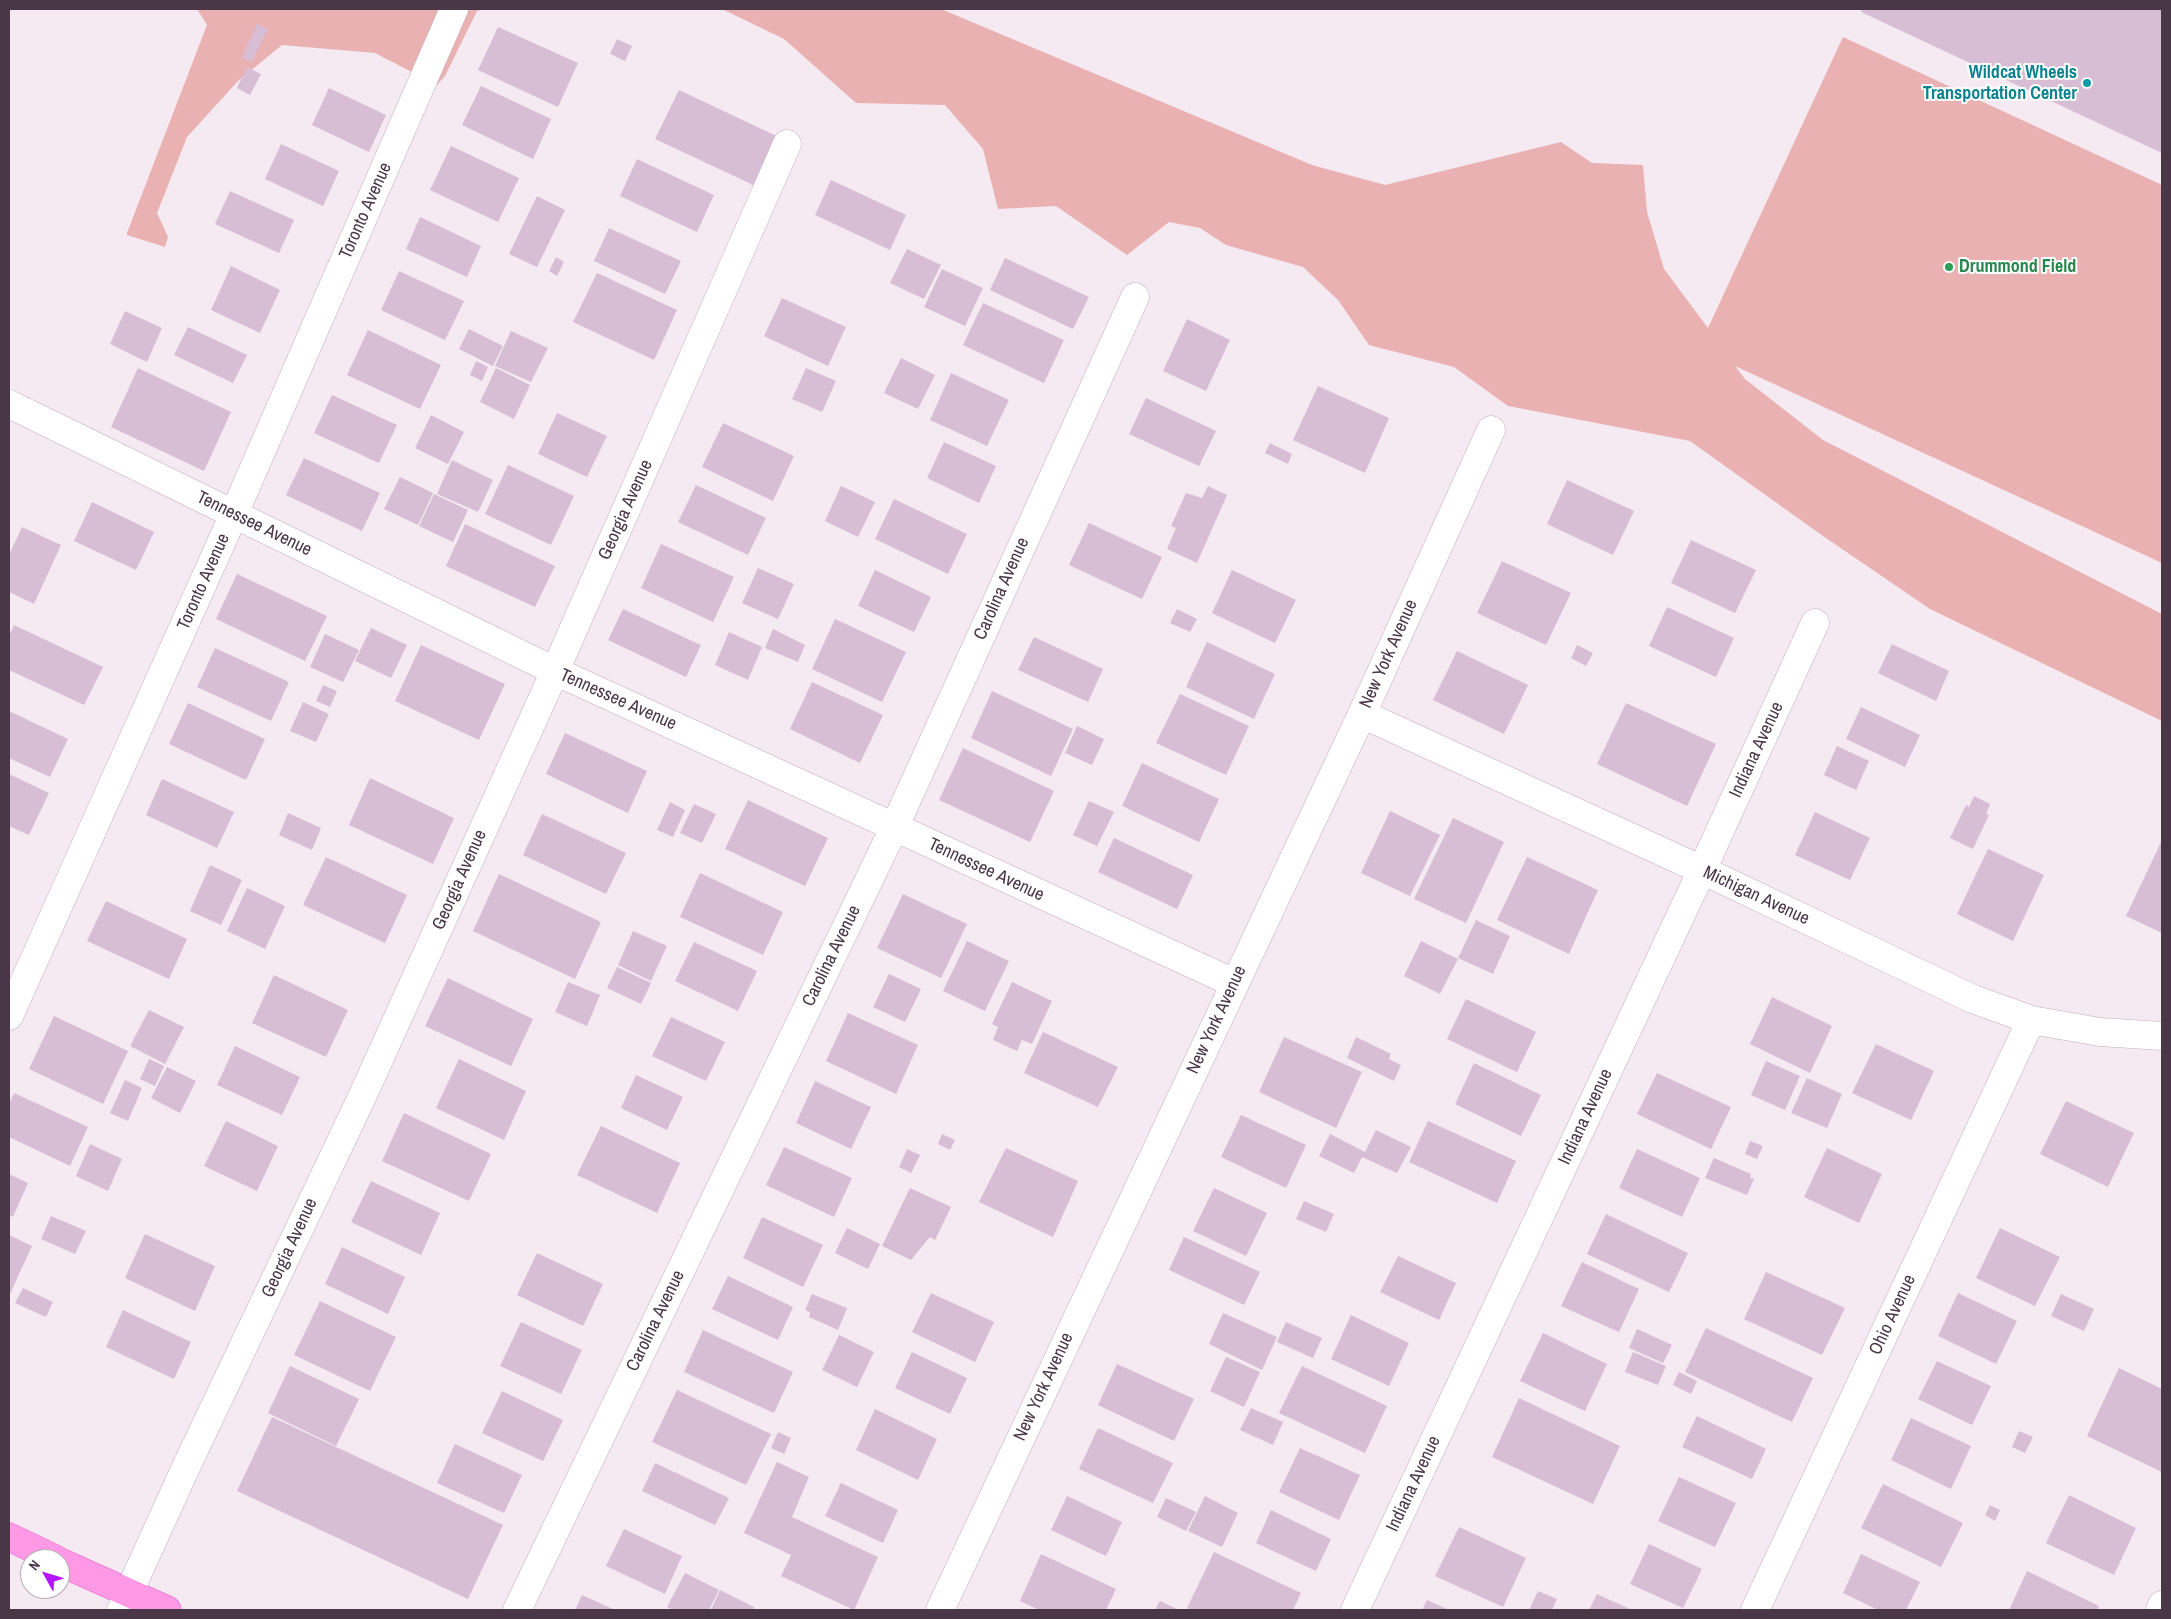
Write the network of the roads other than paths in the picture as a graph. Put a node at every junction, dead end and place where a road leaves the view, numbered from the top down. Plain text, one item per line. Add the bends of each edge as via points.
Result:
1 (454, 9) edge
2 (787, 144) dead end
3 (1135, 297) dead end
4 (9, 404) edge
5 (1491, 430) dead end
6 (234, 514) junction
7 (1815, 623) dead end
8 (555, 671) junction
9 (1362, 714) junction
10 (894, 828) junction
11 (1702, 870) junction
12 (1234, 983) junction
13 (9, 1016) edge
14 (2031, 1020) junction
15 (2162, 1036) edge
16 (9, 1537) edge
17 (34, 1549) edge
18 (70, 1568) edge
19 (125, 1601) edge
20 (2162, 1605) edge
21 (167, 1610) edge
22 (516, 1610) edge
23 (940, 1610) edge
24 (1355, 1610) edge
25 (1755, 1610) edge
26 (2160, 1610) edge

1 - 6 street, Toronto Avenue
2 - 8 street, Georgia Avenue
3 - 10 street, Carolina Avenue
4 - 6 street, Tennessee Avenue
5 - 9 street, New York Avenue
6 - 8 street, Tennessee Avenue
6 - 13 street, Toronto Avenue
7 - 11 street, Indiana Avenue
8 - 10 street, Tennessee Avenue
8 - 19 street, Georgia Avenue via 362,1097
9 - 11 street, Michigan Avenue
9 - 12 street, New York Avenue
10 - 12 street, Tennessee Avenue
10 - 22 street, Carolina Avenue
11 - 14 street, Michigan Avenue via 1973,998
11 - 24 street, Indiana Avenue
12 - 23 street, New York Avenue
14 - 15 street, Michigan Avenue via 2100,1032
14 - 25 street, Ohio Avenue
16 - 17 main road
18 - 19 main road
19 - 21 main road
20 - 26 street

